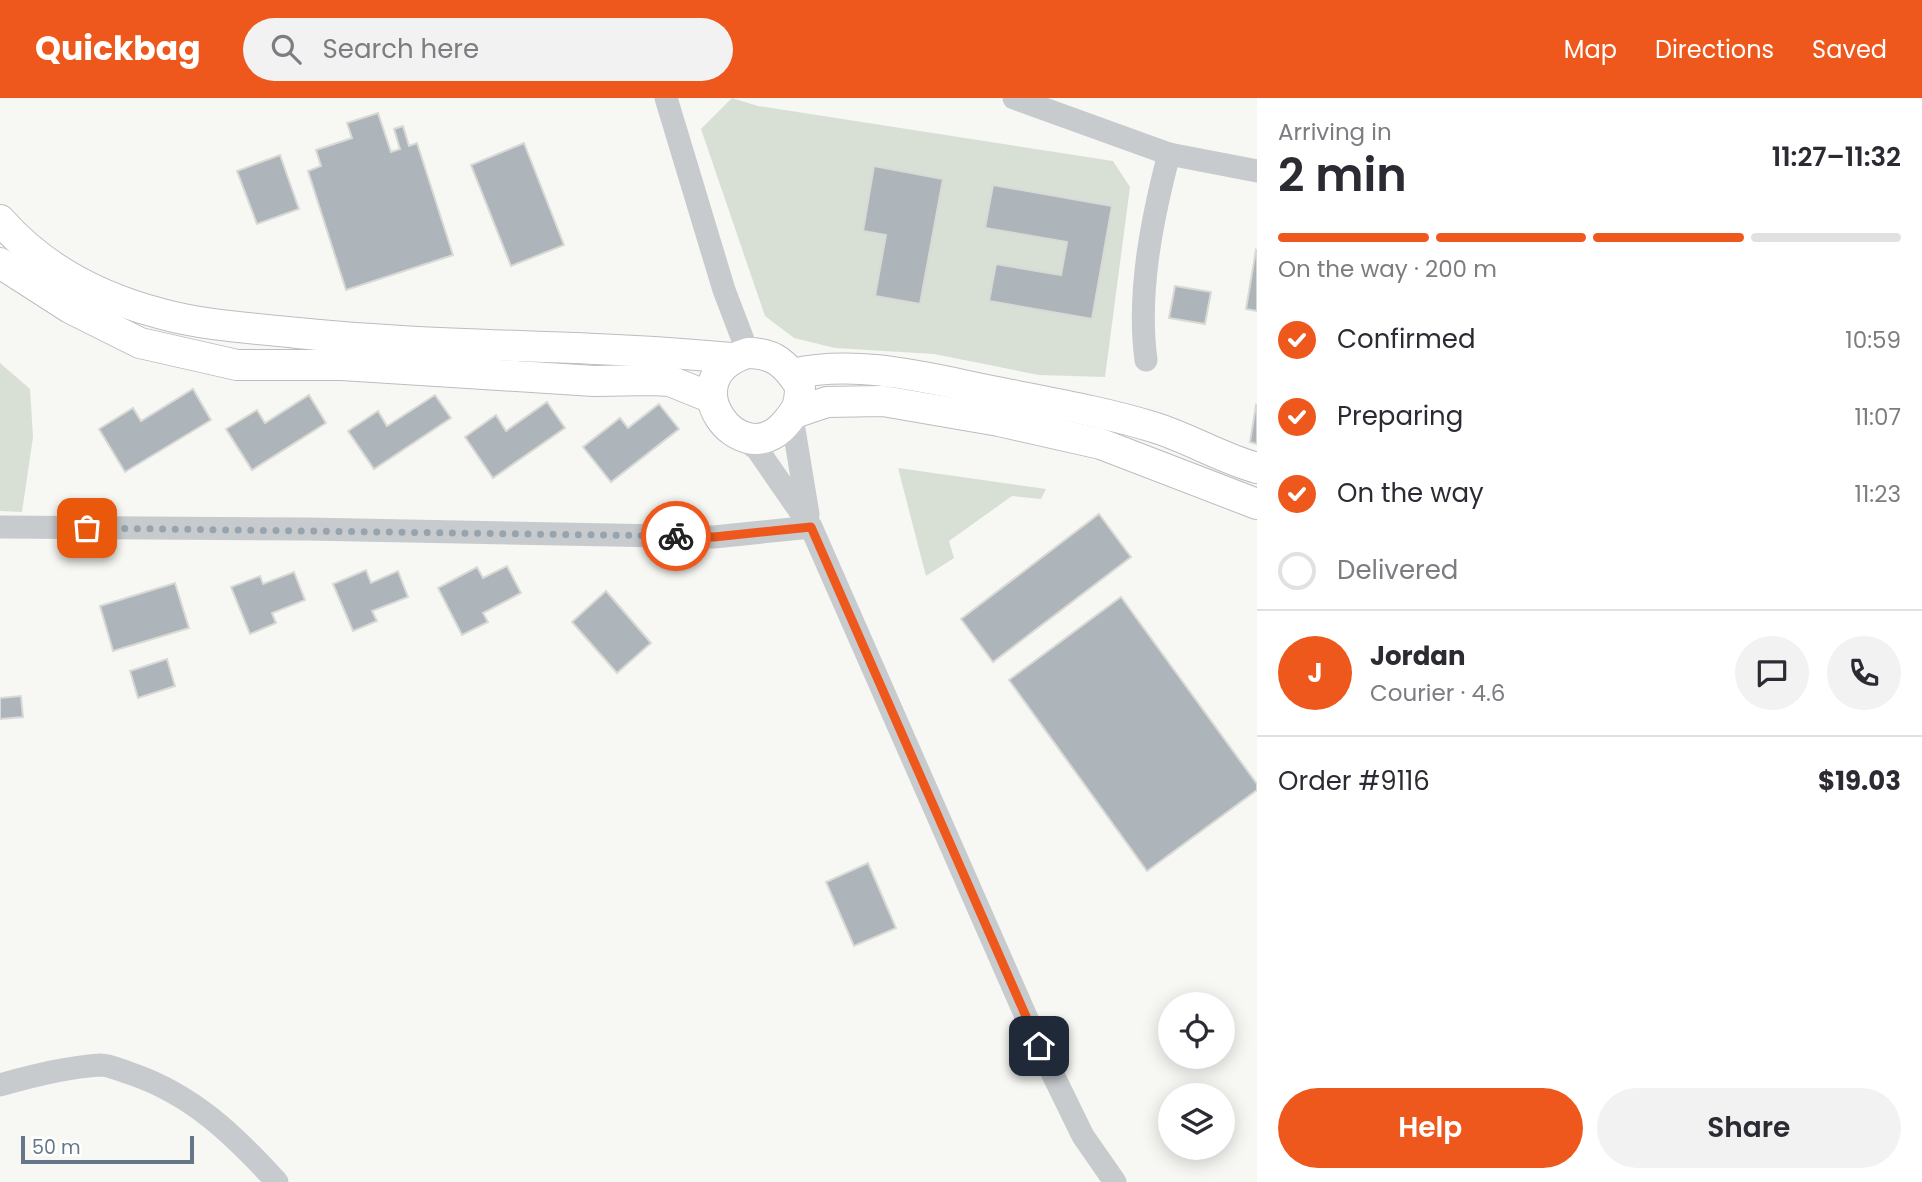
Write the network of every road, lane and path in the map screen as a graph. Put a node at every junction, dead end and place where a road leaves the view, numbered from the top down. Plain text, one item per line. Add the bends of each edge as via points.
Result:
1 (666, 98) edge
2 (1014, 98) edge
3 (1168, 154) junction
4 (1257, 171) edge
5 (0, 220) edge
6 (0, 263) edge
7 (739, 356) junction
8 (1146, 360) dead end
9 (792, 374) junction
10 (712, 398) junction
11 (794, 414) junction
12 (734, 433) junction
13 (1257, 468) edge
14 (1257, 504) edge
15 (0, 527) edge
16 (811, 527) junction
17 (0, 1085) edge
18 (277, 1182) edge
19 (1115, 1182) edge

1 - 7 street via 724,290
2 - 3 street
3 - 4 street
3 - 8 street via 1146,275 1142,329
5 - 7 main road via 36,257 78,281 127,303 204,323 441,345
6 - 10 main road via 140,343 237,365 342,365 662,381
7 - 9 main road via 765,353 781,360
7 - 10 main road via 716,378
9 - 11 main road via 800,386
9 - 13 main road via 854,367 906,374 1154,428
10 - 12 main road via 719,419
11 - 12 main road via 781,429 766,436
11 - 14 main road via 827,402 883,401 999,421 1101,444
11 - 16 street via 796,454
12 - 16 street via 757,449
15 - 16 street via 714,537
16 - 19 street via 1039,1046 1083,1136
17 - 18 street via 103,1065 166,1086 239,1140

